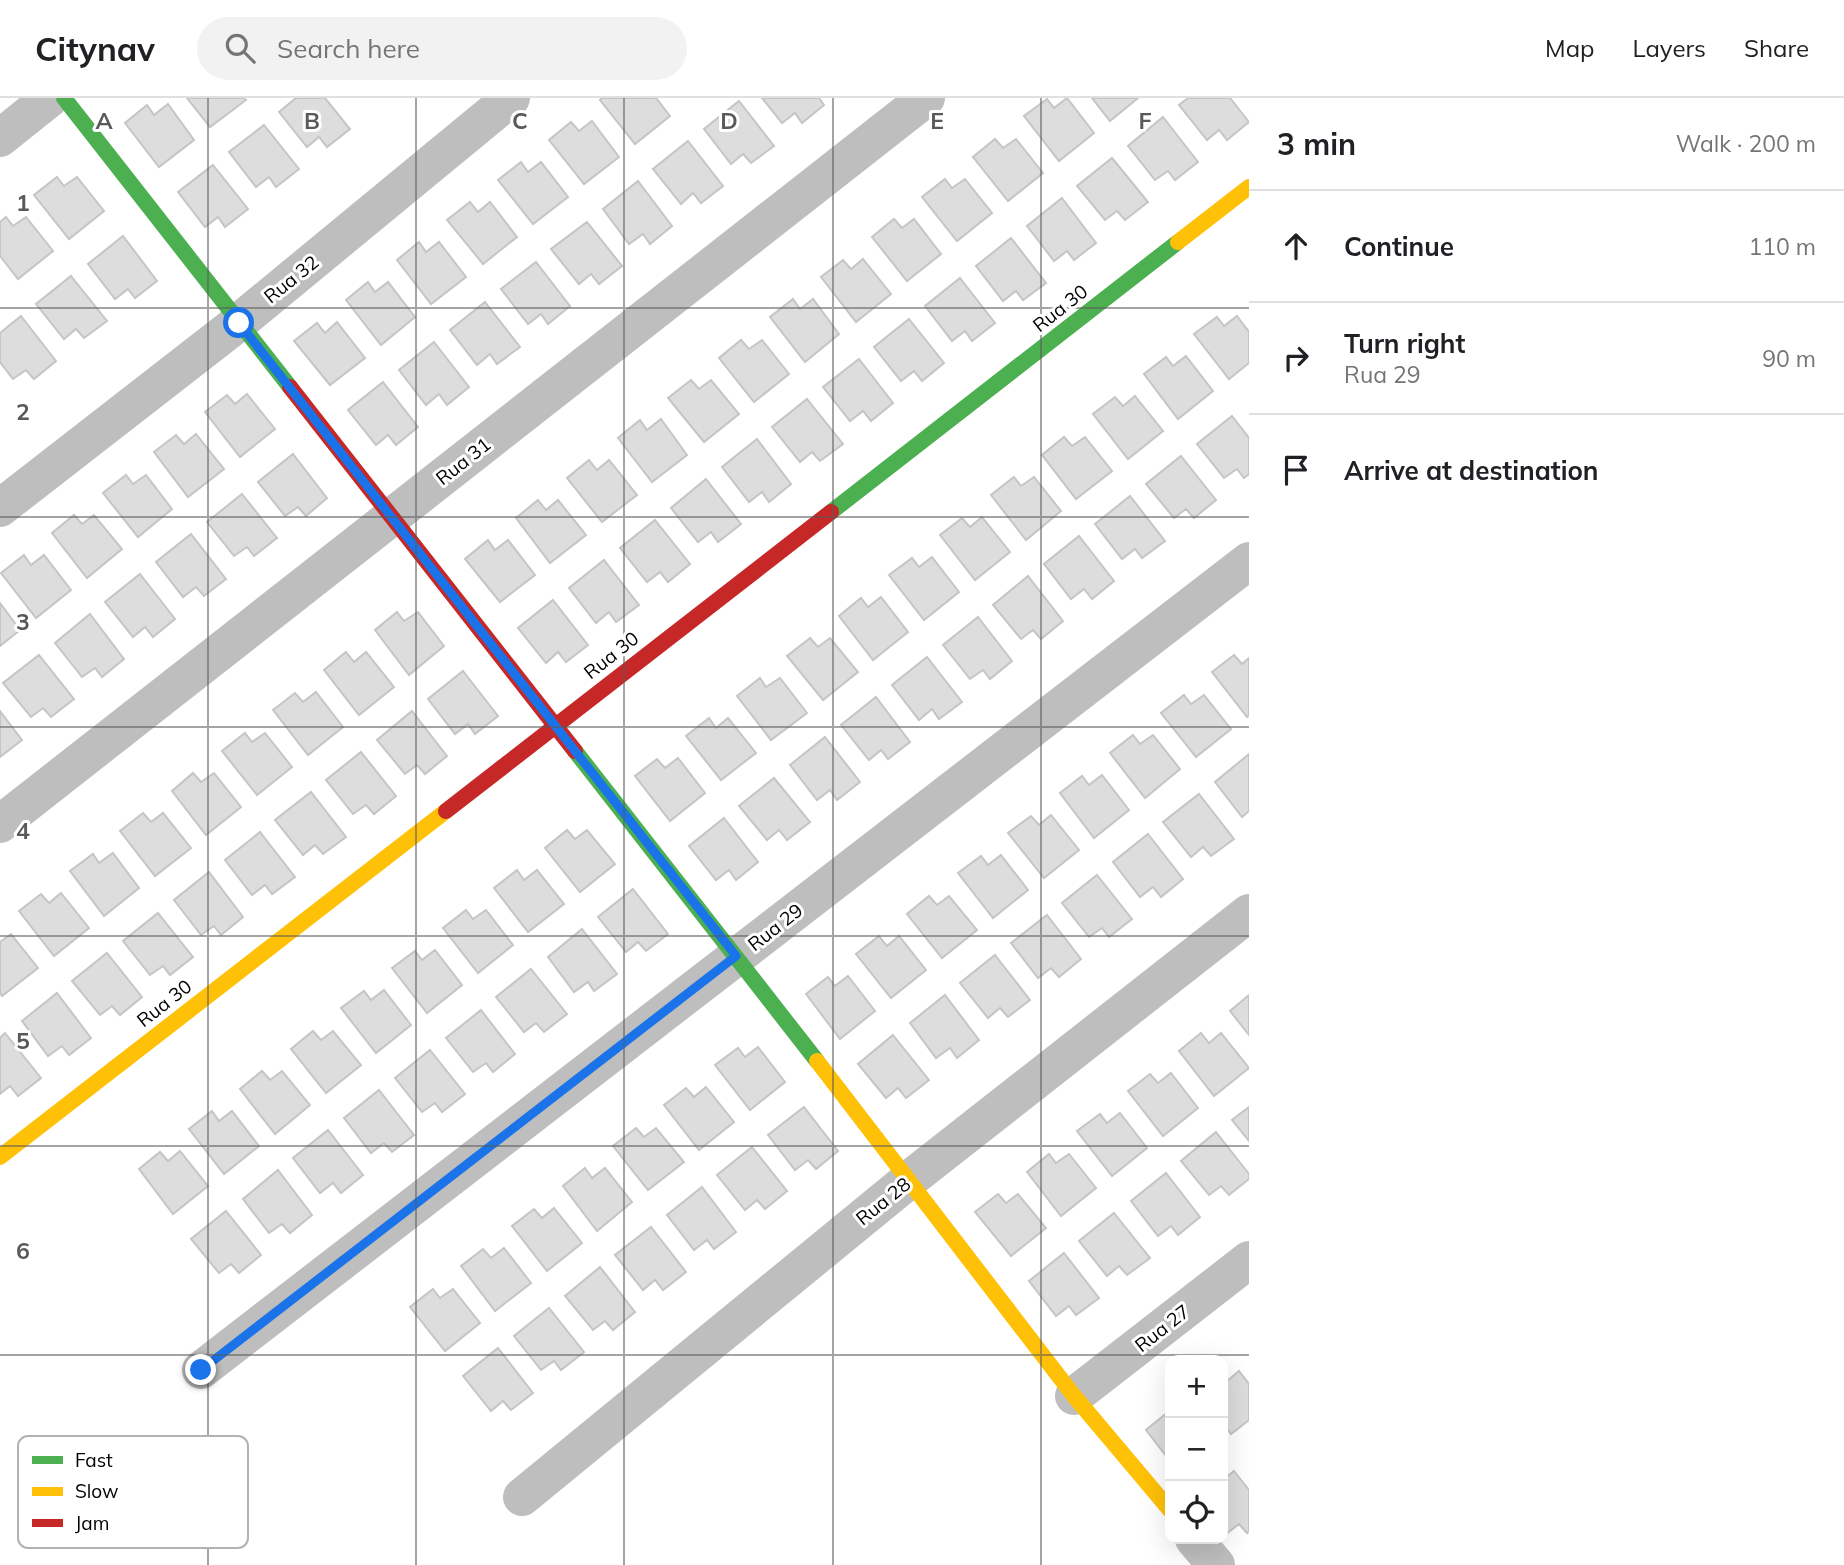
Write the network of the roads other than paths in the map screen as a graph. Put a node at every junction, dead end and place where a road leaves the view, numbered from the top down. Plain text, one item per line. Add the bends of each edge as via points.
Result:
1 (50, 98) edge
2 (64, 98) edge
3 (511, 98) edge
4 (926, 98) edge
5 (0, 138) edge
6 (1249, 187) edge
7 (239, 323) junction
8 (0, 508) edge
9 (392, 517) junction
10 (1249, 561) edge
11 (555, 725) junction
12 (0, 824) edge
13 (1249, 913) edge
14 (736, 956) junction
15 (0, 1157) edge
16 (910, 1179) junction
17 (1249, 1260) edge
18 (201, 1370) dead end
19 (1074, 1396) junction
20 (522, 1497) dead end
21 (1165, 1504) edge
22 (1198, 1544) edge
23 (1216, 1565) edge

1 - 5 street
2 - 7 street
3 - 7 street, Rua 32
4 - 9 street, Rua 31
6 - 11 street, Rua 30
7 - 8 street, Rua 32
7 - 9 street
9 - 11 street
9 - 12 street, Rua 31
10 - 14 street, Rua 29
11 - 14 street
11 - 15 street, Rua 30
13 - 16 street, Rua 28
14 - 16 street
14 - 18 street, Rua 29
16 - 19 street
16 - 20 street, Rua 28
17 - 19 street, Rua 27
19 - 21 street
22 - 23 street

